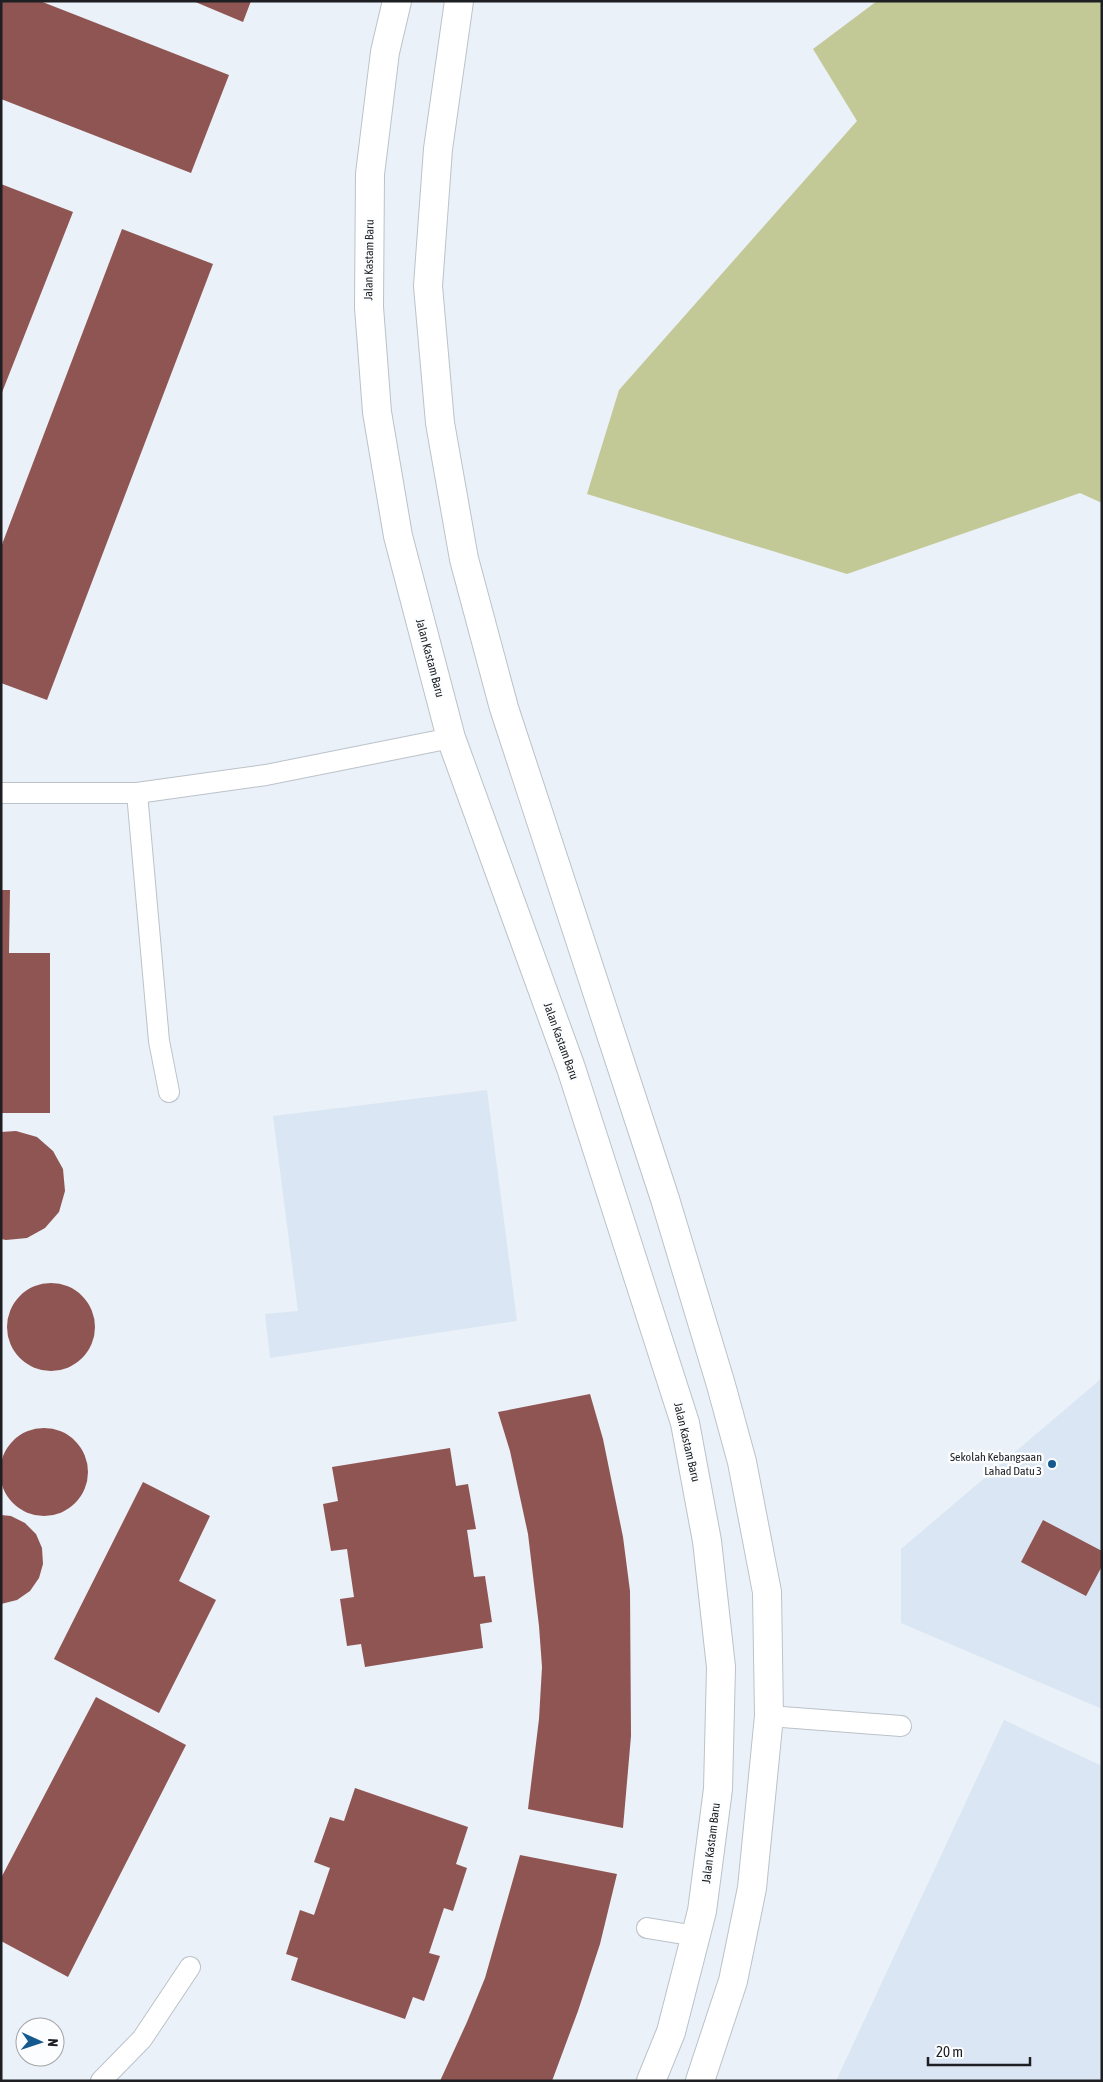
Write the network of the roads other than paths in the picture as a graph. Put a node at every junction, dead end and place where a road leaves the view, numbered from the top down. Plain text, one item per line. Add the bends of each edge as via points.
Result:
1 (396, 1) edge
2 (459, 1) edge
3 (451, 738) junction
4 (1, 793) edge
5 (137, 793) junction
6 (169, 1092) dead end
7 (769, 1716) junction
8 (901, 1726) dead end
9 (648, 1928) dead end
10 (696, 1936) junction
11 (190, 1967) dead end
12 (101, 2081) edge
13 (652, 2081) edge
14 (700, 2081) edge

1 - 3 street, Jalan Kastam Baru via 385,52 370,174 368,307 377,412 398,536
2 - 7 street via 438,149 428,286 440,423 464,560 504,708 665,1199 742,1462 767,1592
3 - 5 lane via 266,775
3 - 10 street, Jalan Kastam Baru via 571,1068 685,1423 707,1541 721,1666 718,1788
4 - 5 lane
5 - 6 lane via 160,1041
7 - 8 lane
7 - 14 street via 752,1888 732,1981
9 - 10 lane
10 - 13 street, Jalan Kastam Baru via 671,2032
11 - 12 lane via 142,2039

